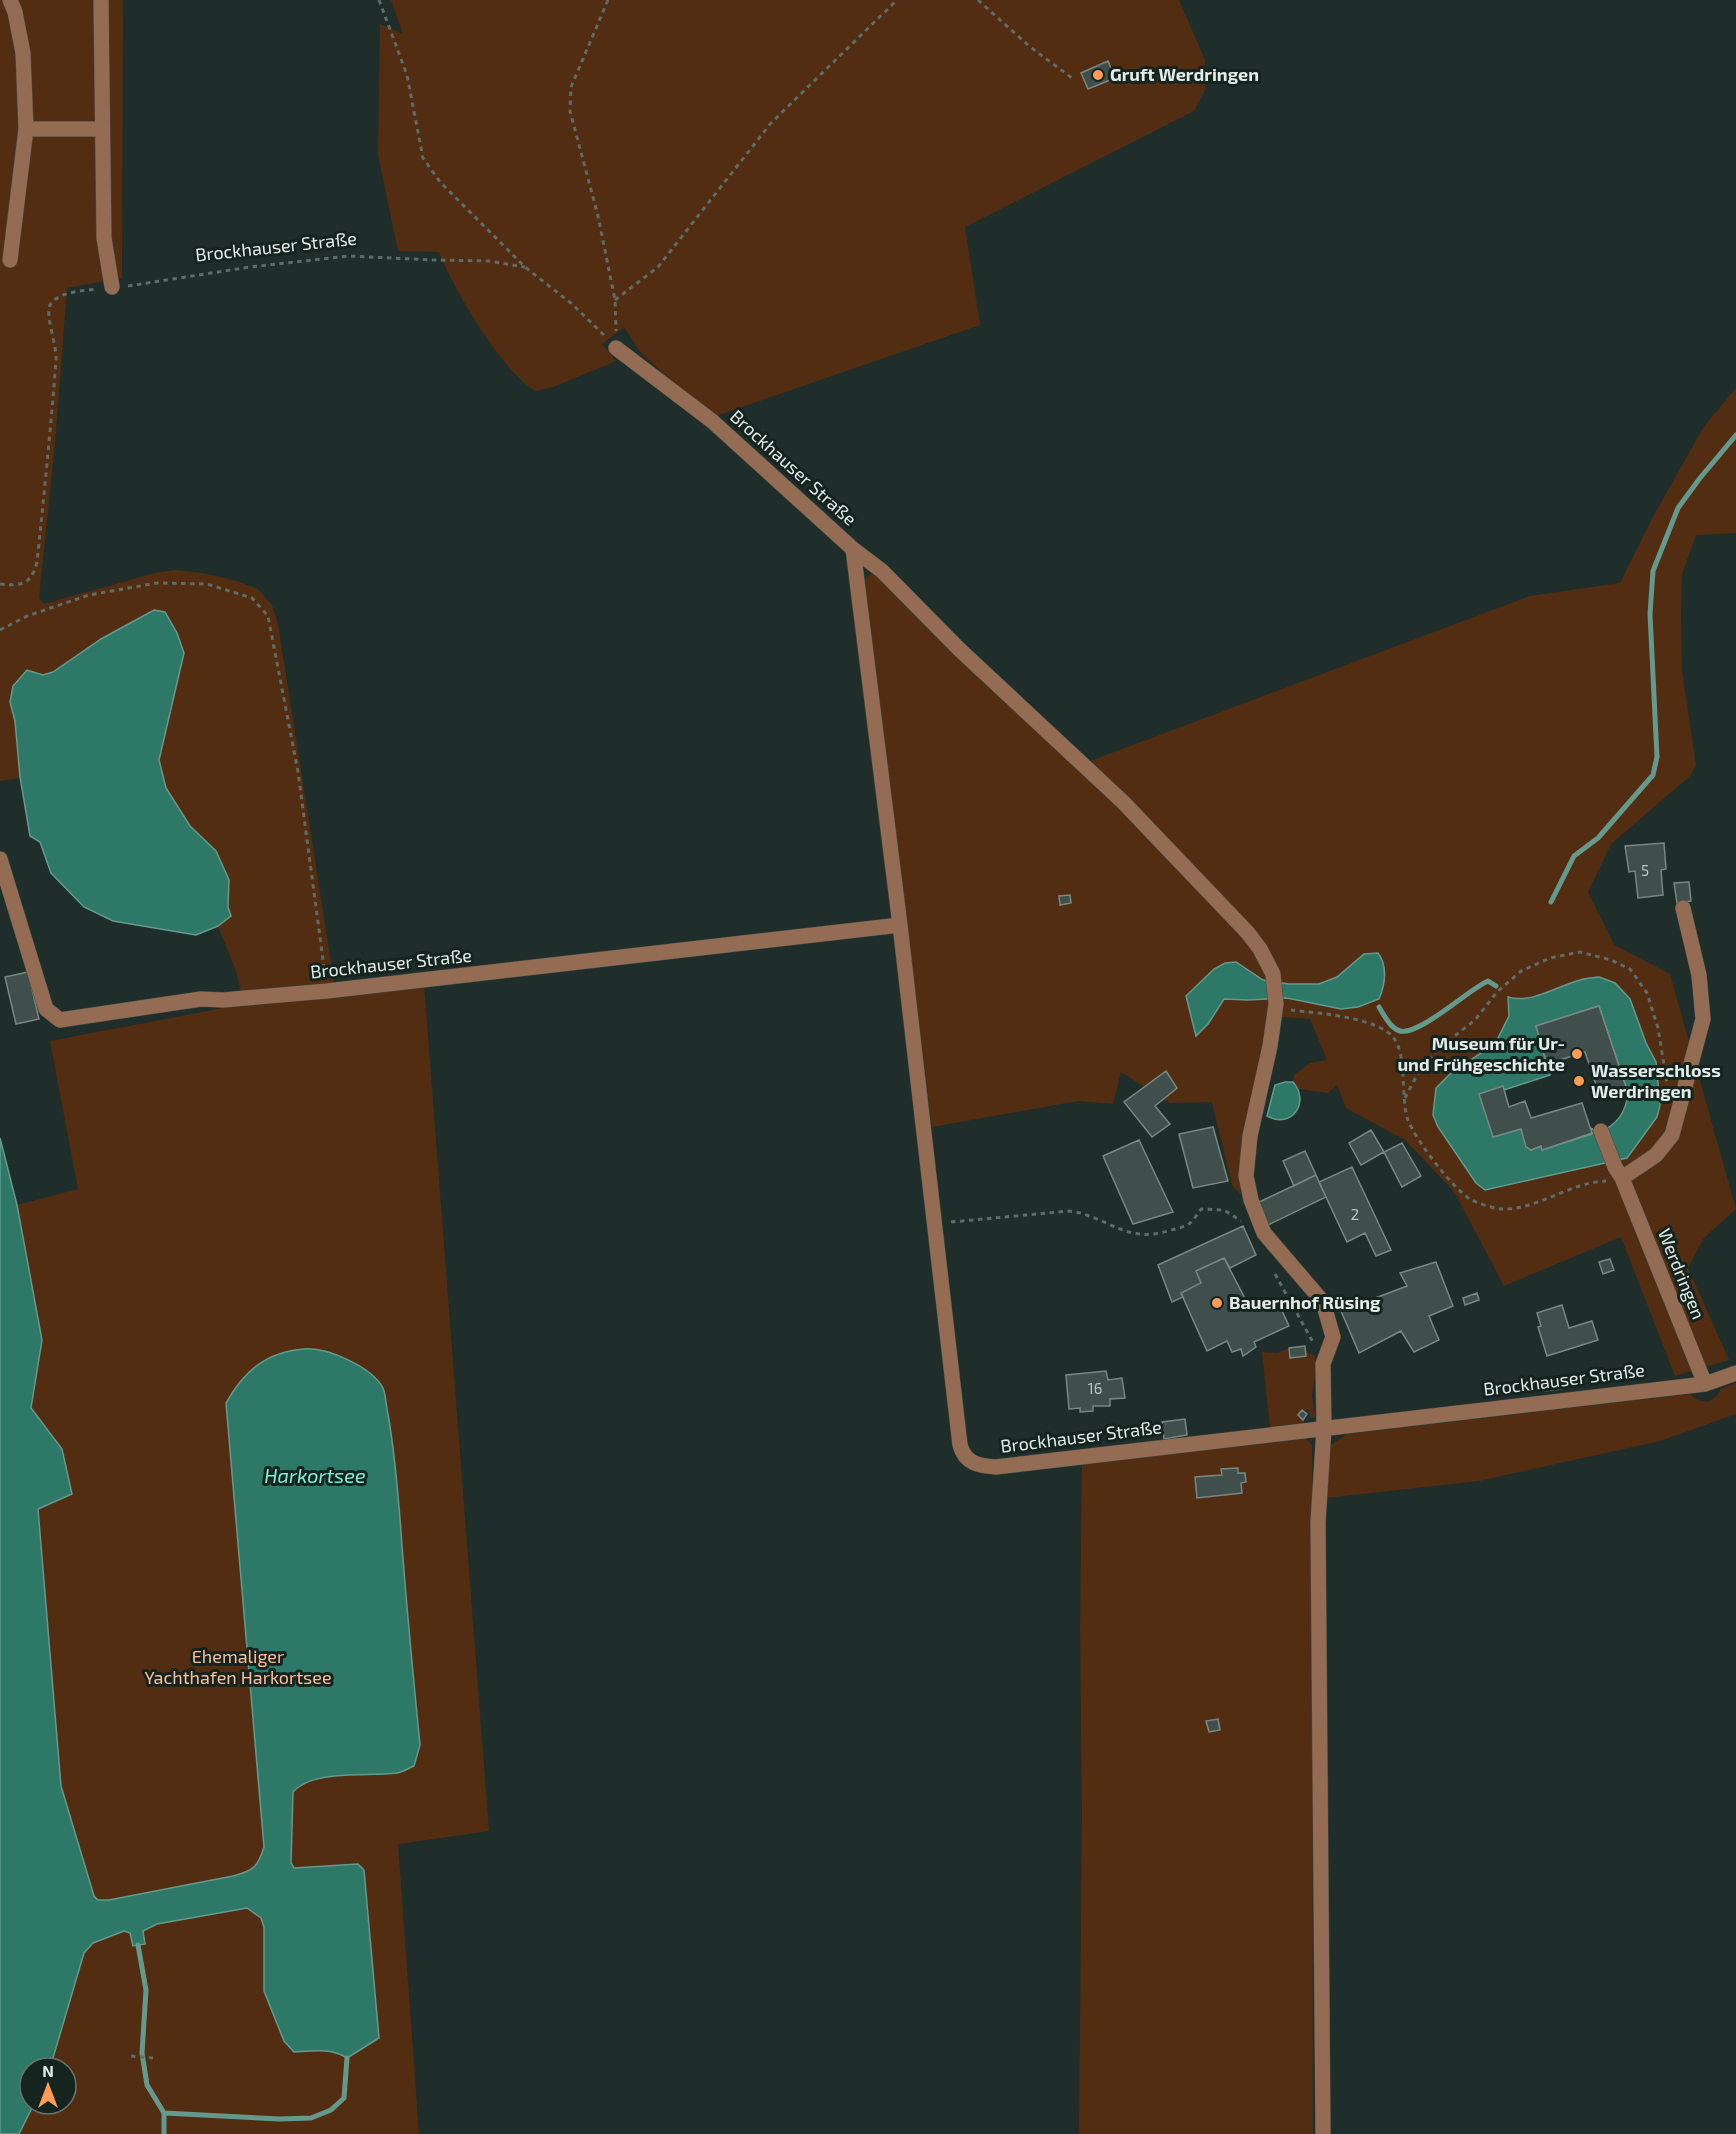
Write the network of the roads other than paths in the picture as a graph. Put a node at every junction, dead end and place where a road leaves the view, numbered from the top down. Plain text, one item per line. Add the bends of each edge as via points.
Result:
1 (10, 0) edge
2 (101, 0) edge
3 (26, 129) junction
4 (102, 129) junction
5 (10, 260) dead end
6 (112, 287) road end
7 (616, 348) road end
8 (853, 549) junction
9 (0, 859) edge
10 (1683, 908) dead end
11 (900, 926) junction
12 (1601, 1131) dead end
13 (1620, 1176) junction
14 (1736, 1373) edge
15 (1705, 1384) junction
16 (1324, 1428) junction
17 (1323, 2134) edge

1 - 3 street via 23,53
2 - 4 street
3 - 4 street
3 - 5 street
4 - 6 street via 104,238
7 - 8 street, Brockhauser Straße via 712,421
8 - 11 street, Brockhauser Straße
8 - 16 street via 882,571 967,657 1123,802 1260,949 1273,975 1276,1004 1246,1176 1264,1233 1323,1302 1333,1337 1323,1364
9 - 11 street, Brockhauser Straße via 46,1009 60,1020 201,999 327,991
10 - 13 street via 1699,975 1703,1018 1672,1135 1656,1155
11 - 16 street, Brockhauser Straße via 960,1445 967,1459 981,1466 996,1467
12 - 13 street, Werdringen
13 - 15 street, Werdringen
14 - 15 street, Brockhauser Straße
15 - 16 street, Brockhauser Straße
16 - 17 street via 1318,1522

